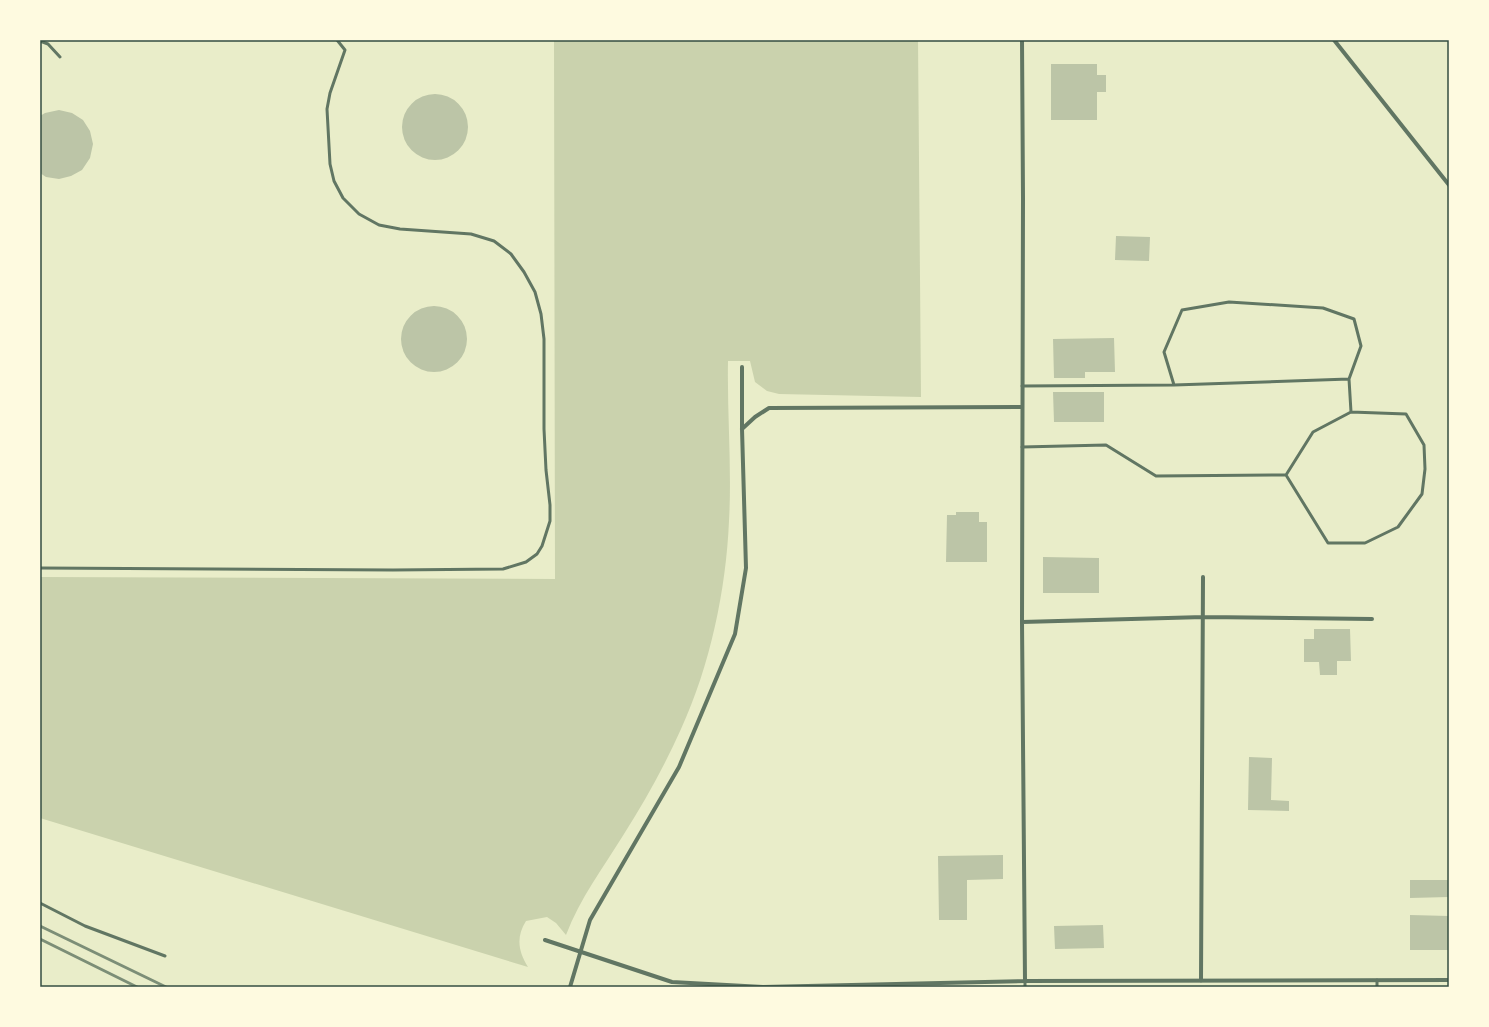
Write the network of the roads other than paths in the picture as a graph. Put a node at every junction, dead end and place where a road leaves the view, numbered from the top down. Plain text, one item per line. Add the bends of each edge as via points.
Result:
1 (337, 40) edge
2 (1022, 40) edge
3 (1334, 40) edge
4 (40, 41) edge
5 (60, 57) dead end
6 (1449, 185) edge
7 (742, 367) dead end
8 (1349, 380) junction
9 (1174, 385) junction
10 (1022, 386) junction
11 (1022, 407) junction
12 (1351, 412) junction
13 (742, 429) junction
14 (1022, 447) junction
15 (1286, 475) junction
16 (40, 568) edge
17 (1203, 577) dead end
18 (1204, 617) junction
19 (1372, 619) dead end
20 (1022, 622) junction
21 (40, 903) edge
22 (545, 940) dead end
23 (165, 956) dead end
24 (1377, 980) junction
25 (1449, 980) edge
26 (1025, 981) junction
27 (1201, 981) junction
28 (570, 987) edge
29 (1025, 987) edge
30 (1377, 987) edge

1 - 16 lane via 345,50 330,93 327,128 330,164 334,181 343,198 359,214 379,225 471,234 494,242 511,254 535,292 544,339 544,429 550,505 550,521 542,546 526,562 503,569
2 - 10 street
3 - 6 street
4 - 5 lane via 48,44
7 - 13 street
8 - 9 lane
8 - 9 lane via 1361,346 1354,319 1323,308 1229,302 1182,310 1164,352
8 - 12 lane
9 - 10 lane
10 - 11 street
11 - 13 street via 769,408
11 - 14 street
12 - 15 lane via 1313,432
12 - 15 lane via 1406,414 1424,445 1422,494 1398,527 1365,543 1328,543
13 - 28 street via 746,568 735,634 679,767 590,920
14 - 15 lane via 1106,445 1156,476
14 - 20 street
17 - 18 street
18 - 19 street
18 - 20 street
18 - 27 street
20 - 26 street
21 - 23 lane via 86,926
22 - 26 street via 672,982 763,987
24 - 25 street
24 - 27 street
24 - 30 lane
26 - 27 street
26 - 29 lane

